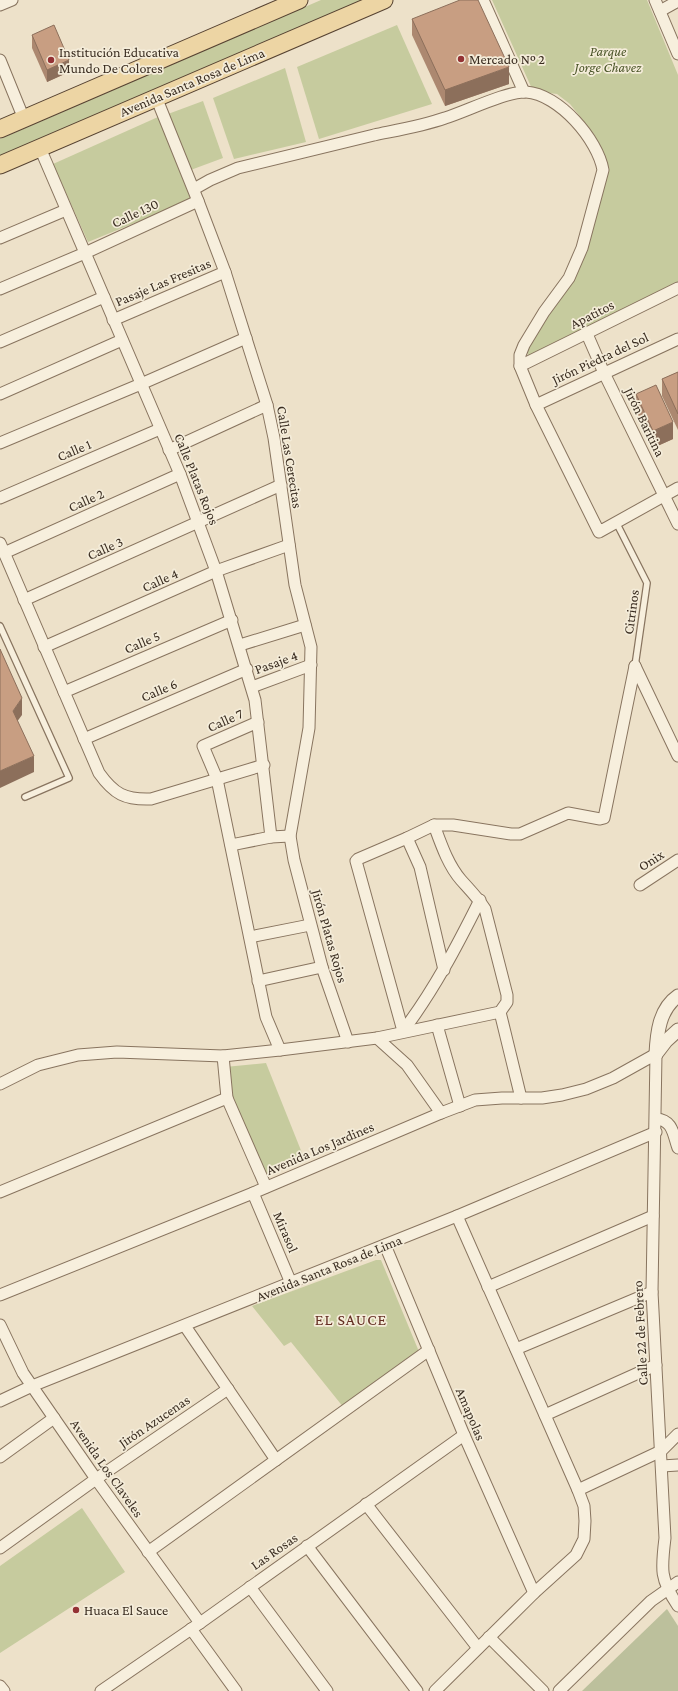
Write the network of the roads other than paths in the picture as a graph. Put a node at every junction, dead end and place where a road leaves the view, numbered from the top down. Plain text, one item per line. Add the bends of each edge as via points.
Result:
1 (12, 0) edge
2 (299, 0) edge
3 (384, 0) edge
4 (484, 0) edge
5 (655, 0) edge
6 (678, 1) edge
7 (0, 5) edge
8 (660, 11) junction
9 (678, 54) edge
10 (0, 60) edge
11 (524, 92) junction
12 (156, 97) junction
13 (24, 119) junction
14 (0, 129) edge
15 (40, 148) junction
16 (0, 165) edge
17 (194, 189) junction
18 (198, 201) junction
19 (66, 210) junction
20 (0, 238) edge
21 (85, 253) junction
22 (225, 272) junction
23 (678, 288) edge
24 (0, 289) edge
25 (104, 297) junction
26 (113, 320) junction
27 (587, 334) junction
28 (246, 338) junction
29 (678, 339) edge
30 (122, 340) junction
31 (0, 342) edge
32 (520, 366) junction
33 (604, 373) junction
34 (141, 384) junction
35 (0, 394) edge
36 (267, 405) junction
37 (536, 405) junction
38 (160, 429) junction
39 (0, 444) edge
40 (169, 450) junction
41 (180, 474) junction
42 (281, 485) junction
43 (678, 488) edge
44 (664, 495) junction
45 (0, 498) edge
46 (616, 522) junction
47 (199, 523) junction
48 (678, 524) edge
49 (288, 545) junction
50 (2, 548) edge
51 (216, 571) junction
52 (24, 600) junction
53 (232, 620) junction
54 (306, 625) junction
55 (0, 626) edge
56 (240, 644) junction
57 (44, 647) junction
58 (311, 665) junction
59 (635, 666) junction
60 (247, 669) junction
61 (252, 687) junction
62 (64, 692) junction
63 (258, 722) junction
64 (84, 739) junction
65 (678, 756) edge
66 (264, 765) junction
67 (217, 779) junction
68 (25, 797) dead end
69 (434, 825) junction
70 (272, 836) junction
71 (290, 836) junction
72 (407, 838) junction
73 (231, 845) junction
74 (678, 860) edge
75 (640, 885) dead end
76 (480, 900) junction
77 (310, 925) junction
78 (250, 937) junction
79 (322, 967) junction
80 (444, 970) junction
81 (258, 981) junction
82 (678, 996) edge
83 (500, 1012) junction
84 (437, 1025) junction
85 (678, 1030) edge
86 (403, 1031) junction
87 (377, 1038) junction
88 (348, 1042) junction
89 (280, 1050) junction
90 (656, 1054) junction
91 (222, 1056) junction
92 (0, 1084) edge
93 (227, 1098) junction
94 (521, 1098) junction
95 (460, 1106) junction
96 (441, 1113) junction
97 (656, 1119) junction
98 (656, 1132) junction
99 (678, 1148) edge
100 (266, 1187) junction
101 (0, 1192) edge
102 (253, 1193) junction
103 (457, 1216) junction
104 (653, 1216) junction
105 (385, 1245) junction
106 (291, 1283) junction
107 (488, 1287) junction
108 (652, 1292) junction
109 (0, 1296) edge
110 (0, 1325) edge
111 (185, 1326) junction
112 (516, 1349) junction
113 (429, 1350) junction
114 (656, 1365) junction
115 (32, 1386) junction
116 (228, 1389) junction
117 (0, 1401) edge
118 (545, 1415) junction
119 (54, 1418) junction
120 (678, 1434) edge
121 (464, 1435) junction
122 (661, 1451) junction
123 (0, 1457) edge
124 (276, 1460) junction
125 (678, 1465) edge
126 (662, 1466) junction
127 (96, 1479) junction
128 (578, 1490) junction
129 (366, 1504) junction
130 (307, 1546) junction
131 (0, 1548) edge
132 (148, 1552) junction
133 (678, 1582) edge
134 (250, 1587) junction
135 (667, 1589) junction
136 (534, 1593) junction
137 (678, 1606) edge
138 (196, 1626) junction
139 (489, 1637) junction
140 (478, 1648) junction
141 (0, 1686) edge
142 (4, 1691) edge
143 (101, 1691) edge
144 (236, 1691) edge
145 (327, 1691) edge
146 (417, 1691) edge
147 (435, 1691) edge
148 (543, 1691) edge
149 (559, 1691) edge

1 - 7 street
2 - 13 main road
3 - 12 main road, Avenida Santa Rosa de Lima
4 - 11 street
5 - 8 street
6 - 8 street
8 - 9 street
10 - 13 street
11 - 17 street via 511,94 445,118 238,168
11 - 32 street via 544,97 576,122 589,138 601,160 603,170 582,248 569,278 524,345 520,354
12 - 15 main road, Avenida Santa Rosa de Lima
12 - 17 street, Calle Las Cerecitas
13 - 14 main road
15 - 16 main road, Avenida Santa Rosa de Lima
15 - 19 street, Calle Platas Rojos
17 - 18 street, Calle Las Cerecitas
18 - 21 street, Calle 130
18 - 22 street, Calle Las Cerecitas
19 - 20 street
19 - 21 street, Calle Platas Rojos
21 - 24 street, Calle 130
21 - 25 street, Calle Platas Rojos
22 - 26 street, Pasaje Las Fresitas
22 - 28 street, Calle Las Cerecitas
23 - 27 street, Apatitos
25 - 26 street, Calle Platas Rojos
25 - 31 street
26 - 30 street, Calle Platas Rojos
27 - 32 street, Apatitos
27 - 33 street, Jirón Baritina
28 - 34 street
28 - 36 street, Calle Las Cerecitas
29 - 33 street, Jirón Piedra del Sol
30 - 34 street, Calle Platas Rojos
30 - 35 street
32 - 37 street
33 - 37 street, Jirón Piedra del Sol
33 - 44 street, Jirón Baritina
34 - 38 street, Calle Platas Rojos
34 - 39 street
36 - 40 street
36 - 42 street, Calle Las Cerecitas
37 - 46 street via 599,532
38 - 40 street, Calle Platas Rojos
38 - 45 street, Calle 1
40 - 41 street, Calle Platas Rojos
41 - 47 street, Calle Platas Rojos
41 - 50 street, Calle 2
42 - 47 street, Calle 3
42 - 49 street, Calle Las Cerecitas
43 - 44 street
44 - 46 street
44 - 48 street, Jirón Baritina
46 - 59 lane, Citrinos via 647,583
47 - 51 street, Calle Platas Rojos
47 - 52 street, Calle 3
49 - 51 street, Calle 4
49 - 54 street, Calle Las Cerecitas via 299,604
50 - 52 street
51 - 53 street, Calle Platas Rojos
51 - 57 street, Calle 4
52 - 57 street
53 - 56 street, Calle Platas Rojos
53 - 62 street, Calle 5
54 - 56 street
54 - 58 street, Calle Las Cerecitas via 311,647
55 - 68 lane via 69,778
56 - 60 street, Calle Platas Rojos
57 - 62 street
58 - 61 street, Pasaje 4
58 - 71 street, Calle Las Cerecitas via 309,728
59 - 65 street
59 - 69 street via 604,818 568,813 520,834
60 - 61 street, Calle Platas Rojos
60 - 64 street, Calle 6
61 - 63 street, Calle Platas Rojos
62 - 64 street
63 - 66 street, Calle Platas Rojos
63 - 67 street, Calle 7 via 203,746
64 - 67 street via 99,773 108,786 121,795 136,800 152,799
66 - 67 street
66 - 70 street, Calle Platas Rojos
67 - 73 street
69 - 72 street
69 - 76 street via 453,868
70 - 71 street
70 - 73 street
71 - 77 street, Jirón Platas Rojos
72 - 80 street via 420,867
72 - 86 street via 356,861
73 - 78 street
74 - 75 street, Onix
76 - 80 street
76 - 83 street via 485,909 506,995 507,1002
77 - 78 street
77 - 79 street, Jirón Platas Rojos
78 - 81 street
79 - 81 street
79 - 88 street, Jirón Platas Rojos
80 - 86 street via 422,1007
81 - 89 street via 266,1017
82 - 90 street via 667,1007 661,1020 657,1033
83 - 84 street
83 - 94 street
84 - 86 street
84 - 95 street
85 - 90 street
86 - 87 street
87 - 88 street
87 - 96 street via 407,1065
88 - 89 street
89 - 91 street
90 - 94 street, Avenida Los Jardines via 613,1078 586,1089 562,1096
90 - 97 street, Calle 22 de Febrero
91 - 92 street via 118,1052 78,1055 38,1065
91 - 93 street
93 - 100 street
93 - 101 street
94 - 95 street, Avenida Los Jardines via 475,1100
95 - 96 street, Avenida Los Jardines
96 - 100 street, Avenida Los Jardines
97 - 98 street, Calle 22 de Febrero
97 - 99 street via 669,1124
98 - 103 street, Avenida Santa Rosa de Lima
98 - 104 street, Calle 22 de Febrero
100 - 102 street, Avenida Los Jardines
102 - 106 street, Mirasol
102 - 109 street, Avenida Los Jardines
103 - 105 street, Avenida Santa Rosa de Lima
103 - 107 street
104 - 107 street
104 - 108 street, Calle 22 de Febrero
105 - 106 street, Avenida Santa Rosa de Lima
105 - 113 street, Amapolas
106 - 111 street, Avenida Santa Rosa de Lima
107 - 112 street
108 - 112 street
108 - 114 street, Calle 22 de Febrero
110 - 115 street, Avenida Los Claveles
111 - 115 street, Avenida Santa Rosa de Lima
111 - 116 street
112 - 118 street
113 - 121 street, Amapolas
113 - 124 street
114 - 118 street
114 - 122 street, Calle 22 de Febrero
115 - 117 street, Avenida Santa Rosa de Lima
115 - 119 street, Avenida Los Claveles
116 - 124 street
116 - 127 street, Jirón Azucenas
118 - 128 street
119 - 123 street
119 - 127 street, Avenida Los Claveles
120 - 122 street
121 - 129 street, Las Rosas
121 - 136 street, Amapolas
122 - 126 street, Calle 22 de Febrero
122 - 128 street
124 - 132 street
125 - 126 street
126 - 135 street, Calle 22 de Febrero via 665,1538 662,1574
127 - 131 street, Jirón Azucenas
127 - 132 street, Avenida Los Claveles
128 - 136 street via 584,1506 584,1539 576,1555
129 - 130 street, Las Rosas
129 - 140 street
130 - 134 street, Las Rosas
130 - 146 street
132 - 138 street, Avenida Los Claveles
133 - 135 street
134 - 138 street, Las Rosas
134 - 145 street
135 - 137 street, Calle 22 de Febrero
135 - 149 street via 651,1601
136 - 139 street
138 - 143 street, Las Rosas
138 - 144 street, Avenida Los Claveles
139 - 140 street
139 - 148 street
140 - 147 street
141 - 142 street

